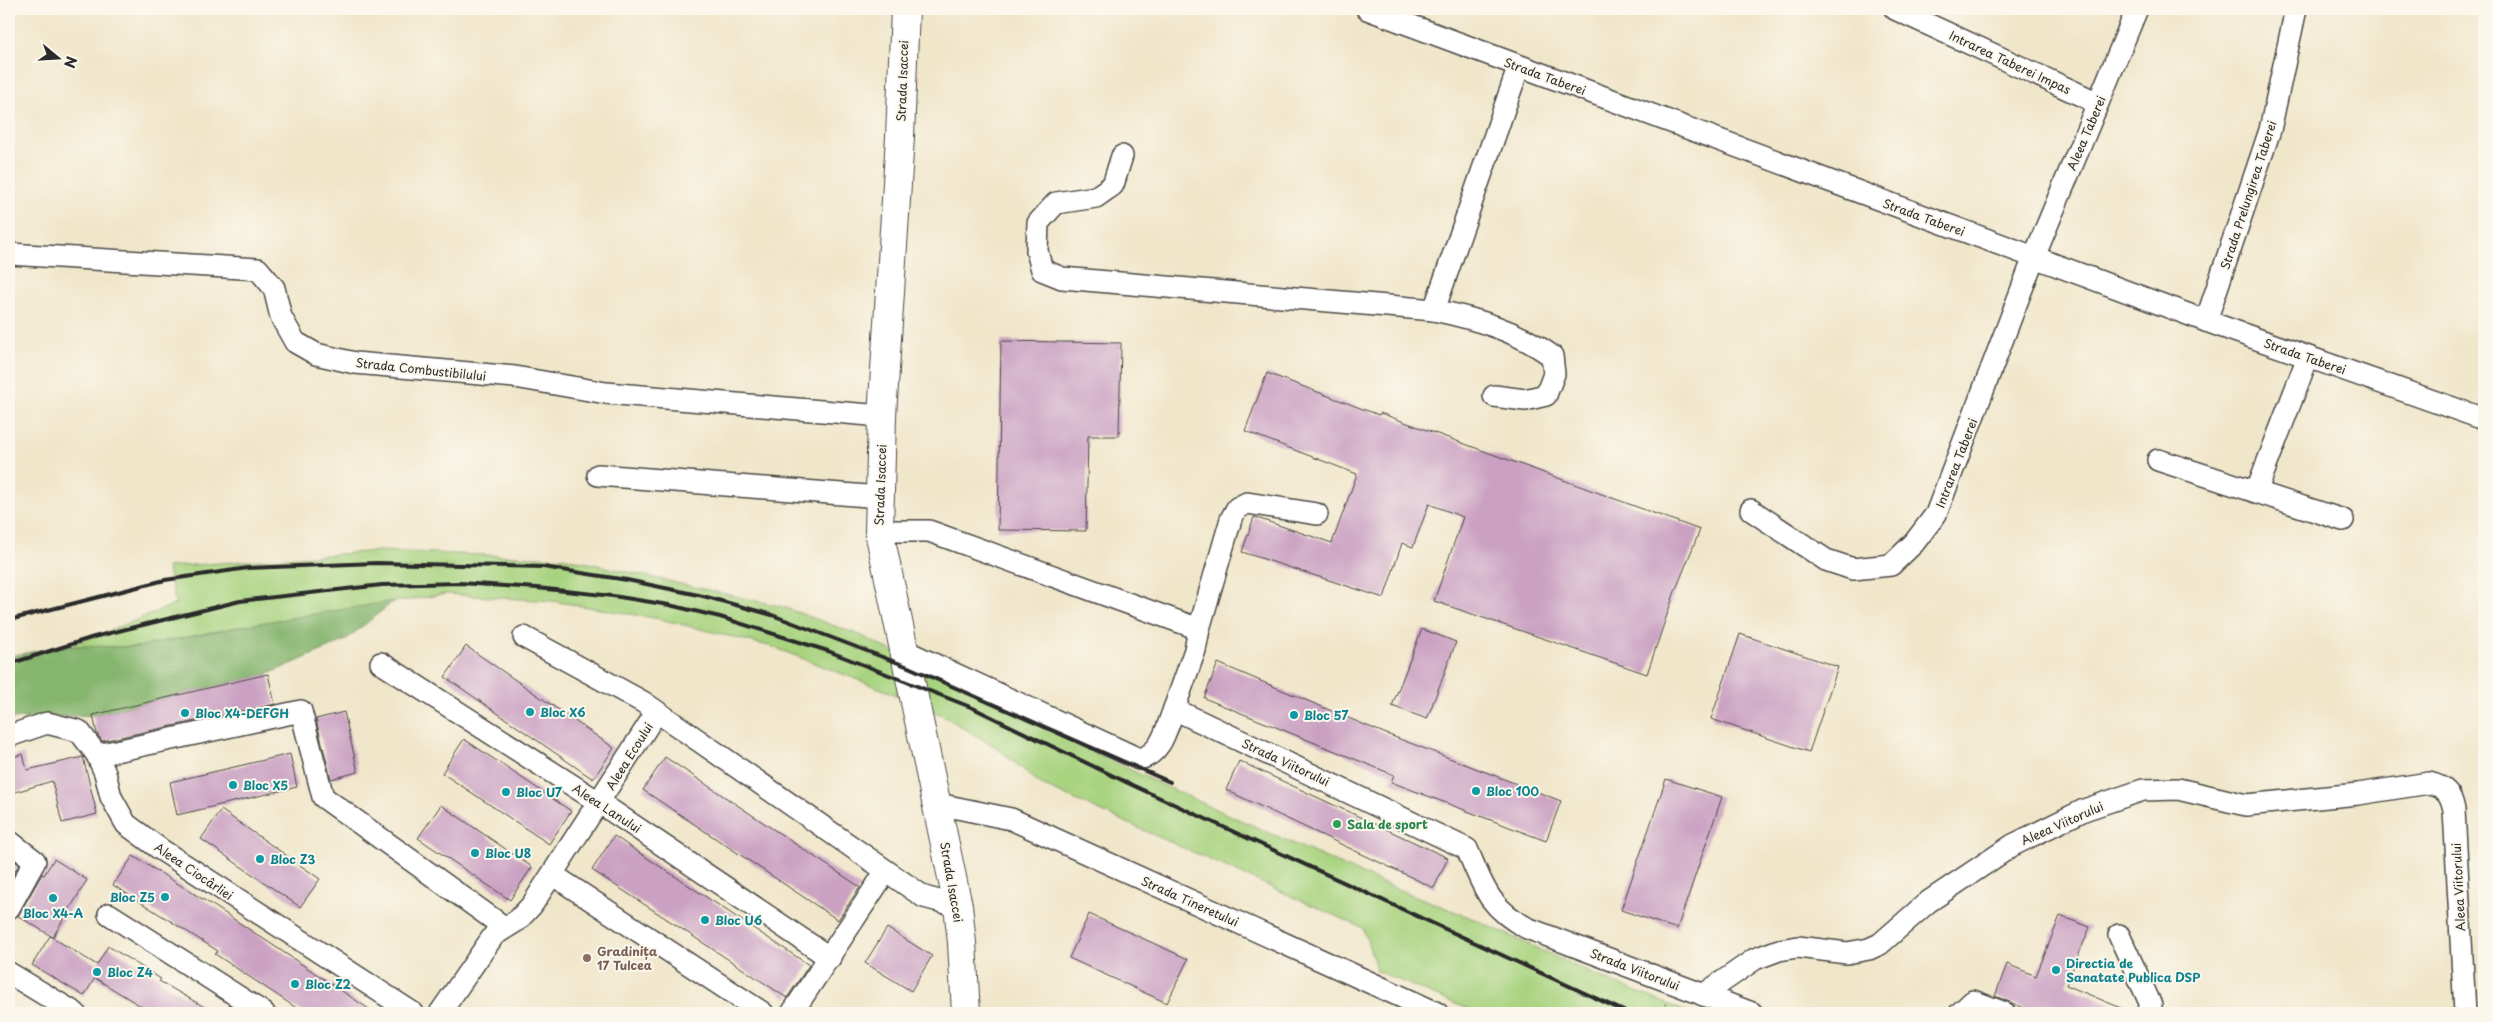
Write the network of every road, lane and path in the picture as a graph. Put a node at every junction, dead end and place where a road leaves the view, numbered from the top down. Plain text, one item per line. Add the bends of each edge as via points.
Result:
1 (905, 9) edge
2 (1367, 9) edge
3 (1895, 9) edge
4 (2137, 9) edge
5 (2296, 9) edge
6 (1519, 66) junction
7 (2098, 102) junction
8 (1122, 156) dead end
9 (9, 254) edge
10 (2034, 257) junction
11 (1434, 310) junction
12 (2206, 321) junction
13 (2308, 357) junction
14 (1494, 396) dead end
15 (882, 416) junction
16 (2484, 419) edge
17 (2158, 460) dead end
18 (598, 475) dead end
19 (2256, 492) junction
20 (880, 497) junction
21 (1750, 510) dead end
22 (1317, 514) dead end
23 (2343, 520) dead end
24 (879, 531) junction
25 (1199, 629) junction
26 (524, 638) dead end
27 (903, 650) junction
28 (381, 663) dead end
29 (1174, 709) junction
30 (656, 713) junction
31 (9, 736) edge
32 (98, 755) junction
33 (600, 803) junction
34 (938, 804) junction
35 (9, 841) edge
36 (886, 871) junction
37 (553, 875) junction
38 (958, 906) junction
39 (9, 908) edge
40 (109, 914) dead end
41 (504, 927) junction
42 (2119, 935) dead end
43 (830, 958) junction
44 (9, 973) edge
45 (1703, 995) junction
46 (75, 1013) edge
47 (264, 1013) edge
48 (413, 1013) edge
49 (440, 1013) edge
50 (763, 1013) edge
51 (792, 1013) edge
52 (966, 1013) edge
53 (1437, 1013) edge
54 (1752, 1013) edge
55 (1960, 1013) edge
56 (2005, 1013) edge
57 (2148, 1013) edge
58 (2465, 1013) edge

1 - 15 main road, Strada Isaccei
2 - 6 street, Strada Taberei
3 - 7 street, Intrarea Taberei Impas
4 - 7 street, Aleea Taberei
5 - 12 street, Strada Prelungirea Taberei via 2270,130
6 - 10 street, Strada Taberei
6 - 11 street
7 - 10 street, Aleea Taberei
8 - 11 street via 1112,185 1096,197 1056,203 1038,223 1037,251 1042,270 1062,278
9 - 15 street, Strada Combustibilului via 258,269 274,288 281,317 295,342 316,354 355,363 514,377 606,393
10 - 12 street, Strada Taberei
10 - 21 street, Intrarea Taberei via 1936,514 1914,543 1891,565 1853,569 1826,560
11 - 14 street via 1485,322 1530,340 1552,356 1554,374 1546,395 1525,400
12 - 13 street, Strada Taberei
13 - 16 street, Strada Taberei
13 - 19 street
15 - 20 main road, Strada Isaccei
17 - 19 street
18 - 20 street
19 - 23 street
20 - 24 main road, Strada Isaccei
22 - 25 street via 1247,503 1238,508 1231,520
24 - 25 street via 930,531
24 - 27 main road, Strada Isaccei
25 - 29 street
26 - 30 street via 643,702
27 - 29 street via 1139,759 1157,750
27 - 34 main road, Strada Isaccei
28 - 33 street, Aleea Lanului
29 - 45 street, Strada Viitorului via 1467,849 1488,898 1510,919
30 - 33 street, Aleea Ecoului
30 - 36 street, Aleea Ecoului
31 - 32 street, Aleea Ciocârliei via 47,723 64,726 79,730
32 - 41 street via 300,711 324,797
32 - 48 street, Aleea Ciocârliei via 111,797 126,824 168,855
33 - 37 street, Aleea Ecoului
33 - 43 street, Aleea Lanului
34 - 38 main road, Strada Isaccei
34 - 53 street, Strada Tineretului via 1011,819
35 - 39 street via 34,861
36 - 38 street, Aleea Ecoului via 924,897
36 - 43 street
37 - 41 street, Aleea Ecoului via 518,920
37 - 50 street
38 - 52 main road, Strada Isaccei
40 - 47 street
41 - 49 street, Aleea Ecoului via 494,935
42 - 57 street via 2151,1005
43 - 51 street
44 - 46 street
45 - 54 street, Strada Viitorului
45 - 58 street, Aleea Viitorului via 1755,959 1779,950 1798,947 1847,953 1880,944 1928,902 2013,845 2084,810 2143,790 2178,789 2246,805 2429,783 2441,786 2451,796 2454,810
55 - 56 street via 1973,1000

